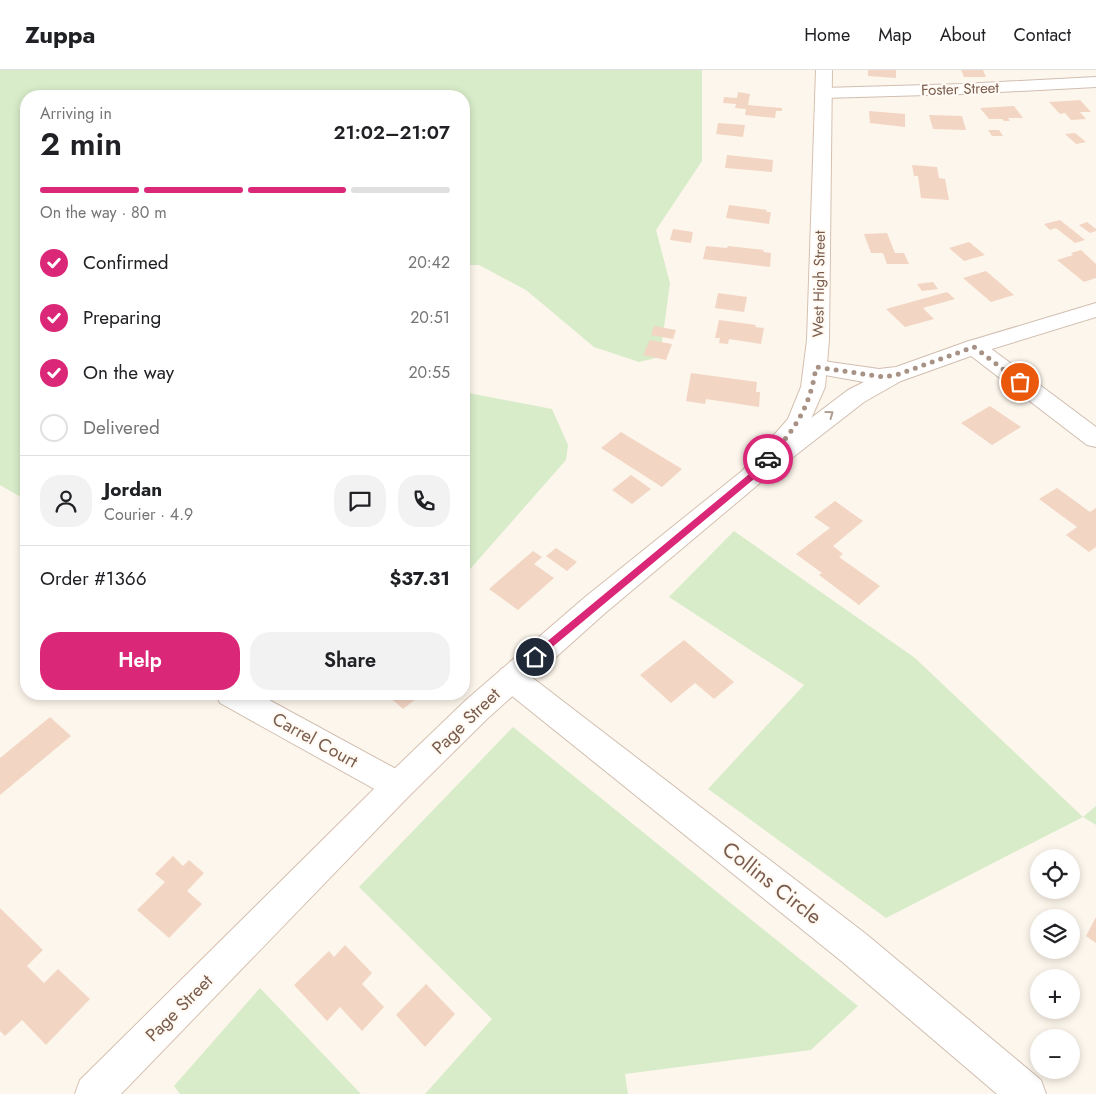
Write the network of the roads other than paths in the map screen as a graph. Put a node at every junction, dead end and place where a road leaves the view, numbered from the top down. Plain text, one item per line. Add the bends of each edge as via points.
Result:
1 (824, 70) edge
2 (1096, 82) edge
3 (823, 93) junction
4 (1096, 310) edge
5 (974, 347) junction
6 (816, 367) junction
7 (899, 374) junction
8 (1096, 439) edge
9 (751, 477) junction
10 (511, 678) junction
11 (242, 700) edge
12 (398, 786) junction
13 (94, 1094) edge
14 (1026, 1094) edge

1 - 3 street, West High Street
2 - 3 street, Foster Street
3 - 6 street, West High Street
4 - 5 street, Page Street
5 - 7 street, Page Street
5 - 8 street
6 - 7 street, Page Street via 879,377
6 - 9 street, West High Street via 813,386 799,422
9 -> 7 street, Page Street via 850,400
9 - 10 street, Page Street
10 - 12 street, Page Street
10 - 14 street, Collins Circle via 853,946
11 - 12 street, Carrel Court
12 - 13 street, Page Street

